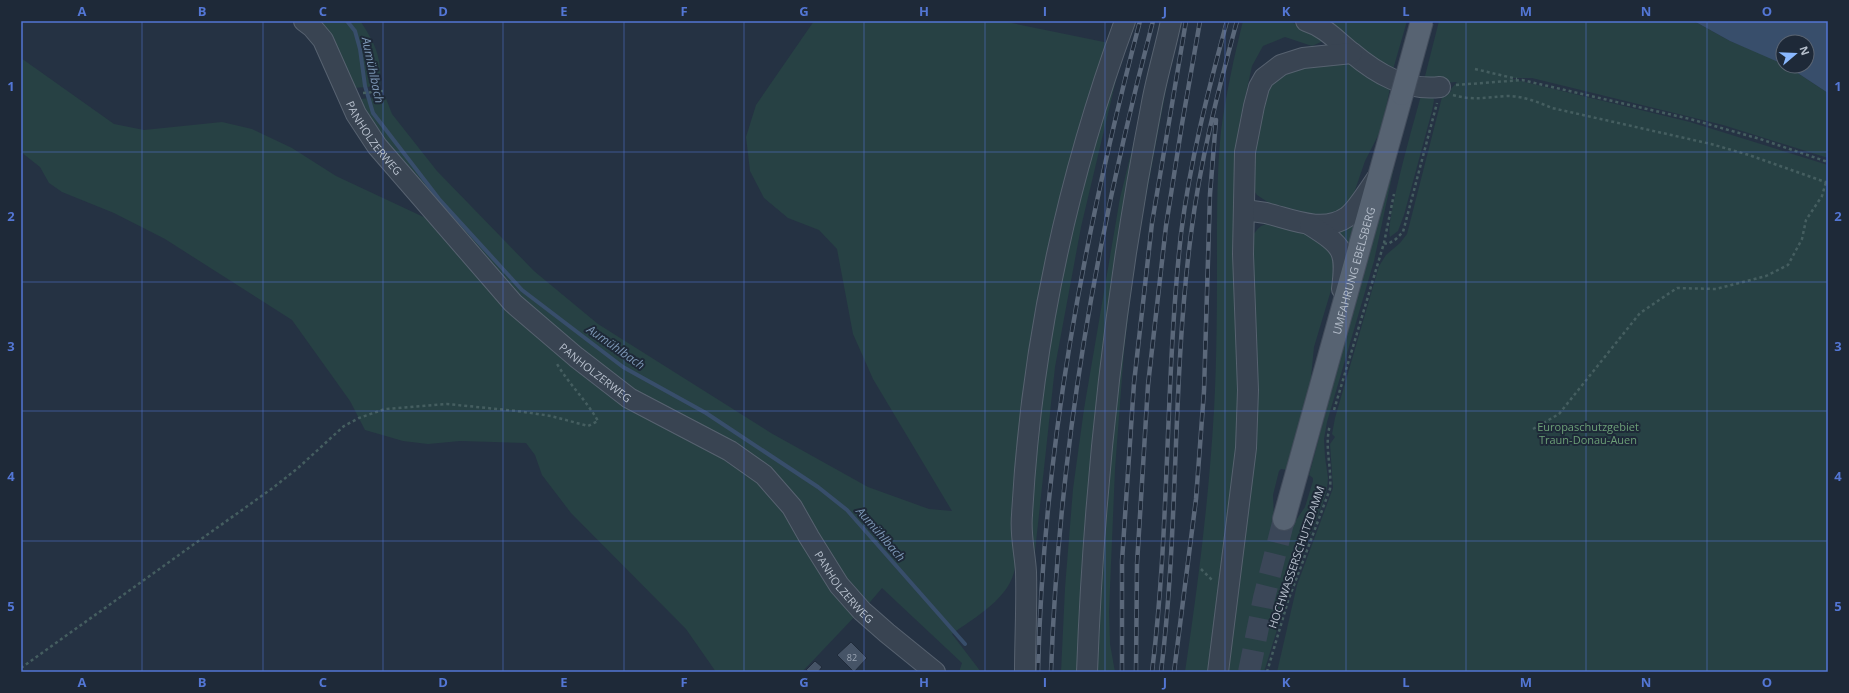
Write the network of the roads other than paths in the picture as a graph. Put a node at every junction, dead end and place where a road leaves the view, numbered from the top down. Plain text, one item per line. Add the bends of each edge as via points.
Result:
1 (304, 21) edge
2 (1125, 21) edge
3 (1171, 21) edge
4 (1306, 21) edge
5 (1422, 21) edge
6 (1352, 53) junction
7 (1440, 87) road end
8 (1380, 175) junction
9 (1244, 210) junction
10 (1310, 225) junction
11 (1338, 324) junction
12 (1284, 519) tunnel mouth
13 (936, 672) edge
14 (1024, 672) edge
15 (1087, 672) edge
16 (1218, 672) edge

1 - 13 street, PANHOLZERWEG via 312,26 323,40 356,114 377,146 513,303 629,398 730,451 764,475 792,506 808,537 844,590 887,633
2 - 14 street via 1069,198 1036,374 1021,518 1026,572
3 - 15 street via 1151,106 1124,268 1103,443
4 - 6 street via 1323,28
5 - 8 main road, UMFAHRUNG EBELSBERG, bridge
6 - 7 street via 1397,82 1425,89
6 - 9 street via 1290,61 1272,70 1264,78 1254,106 1245,152
8 - 10 street via 1348,216 1333,223
8 - 11 main road, UMFAHRUNG EBELSBERG
9 - 10 street
9 - 16 street via 1248,390 1246,448
10 - 11 street via 1336,243 1343,255 1344,270
11 - 12 main road, UMFAHRUNG EBELSBERG

